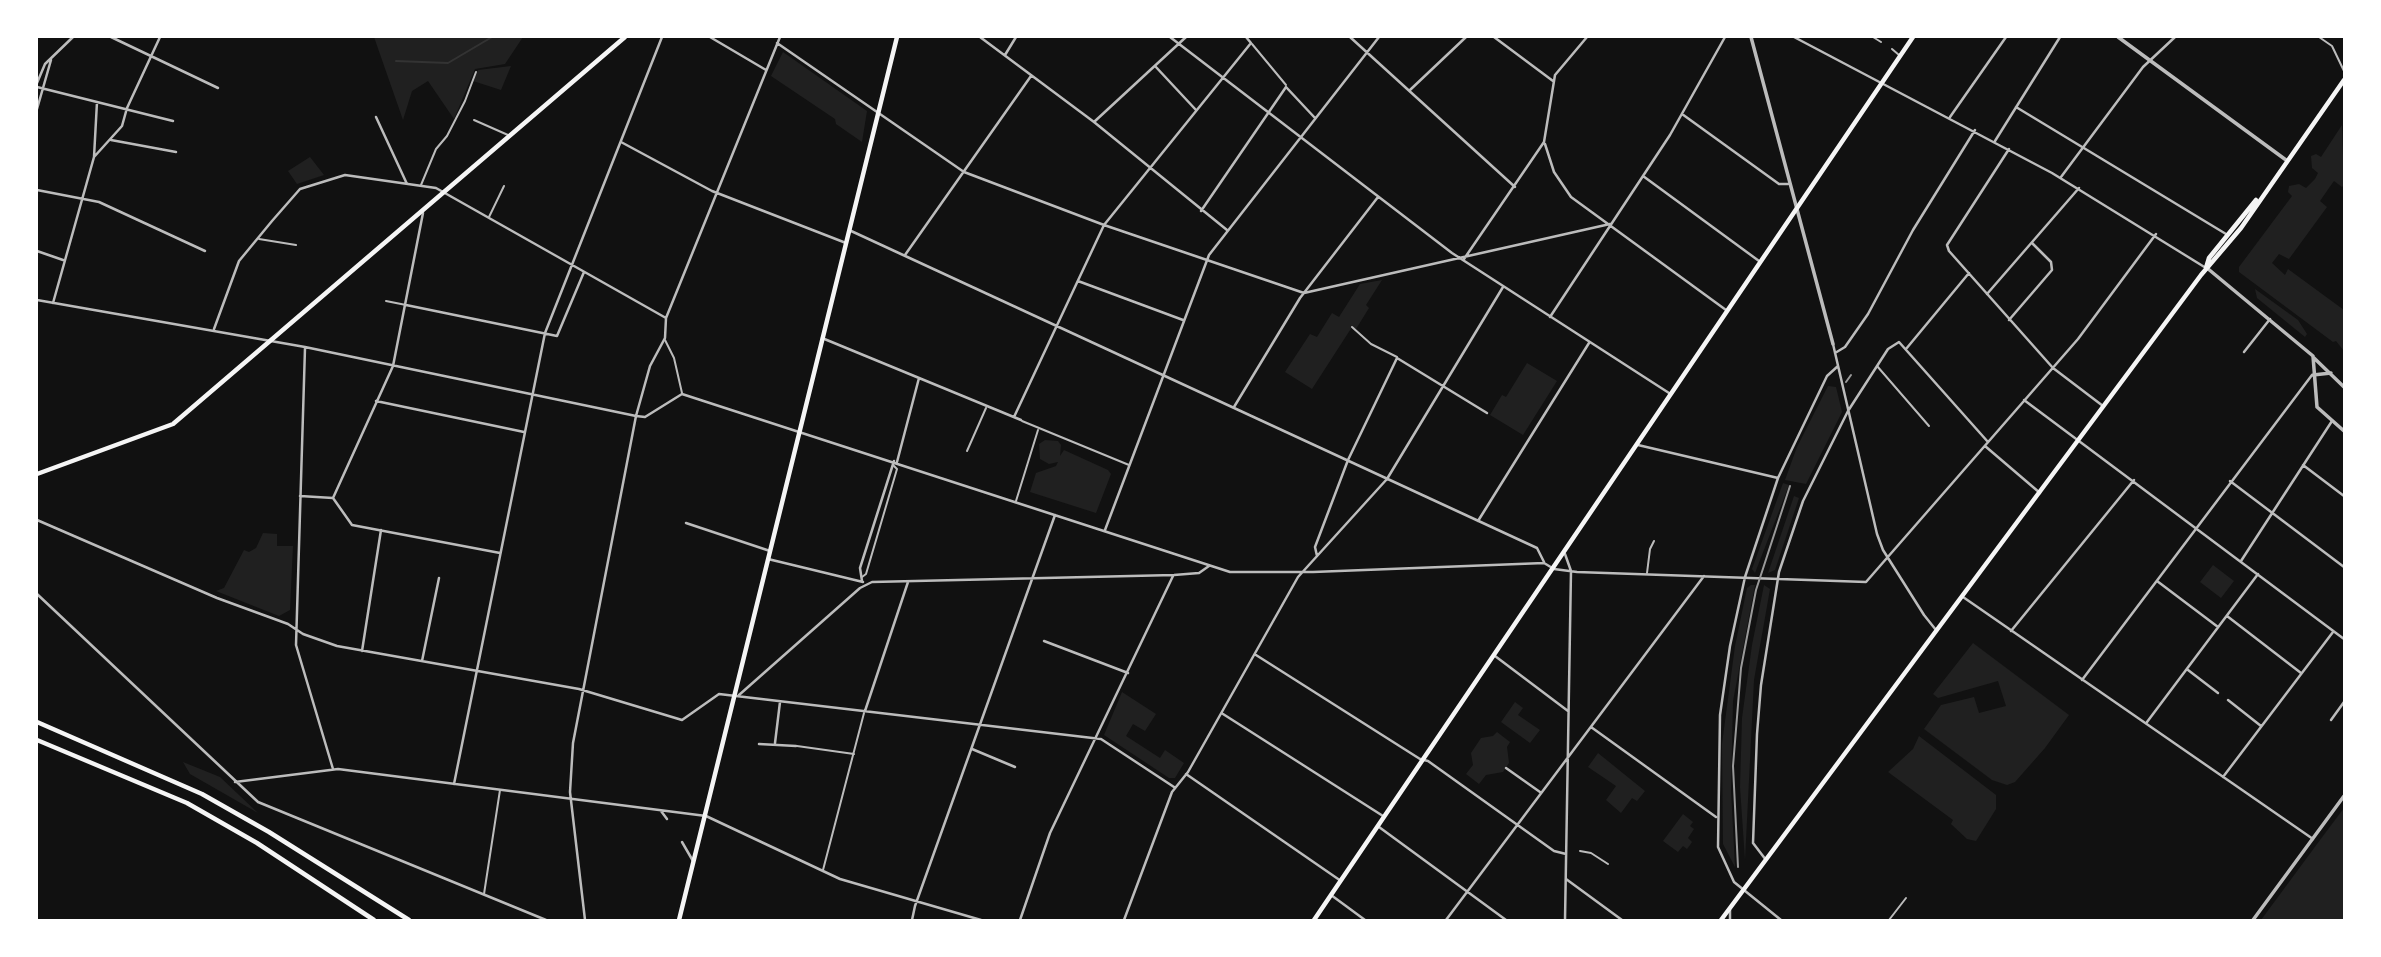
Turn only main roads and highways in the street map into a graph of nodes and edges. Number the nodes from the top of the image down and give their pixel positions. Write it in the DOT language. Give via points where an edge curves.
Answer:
graph roads {
  1 [pos="625,37"];
  2 [pos="897,37"];
  3 [pos="1913,37"];
  4 [pos="2344,80"];
  5 [pos="2260,198"];
  6 [pos="2206,268"];
  7 [pos="37,474"];
  8 [pos="37,722"];
  9 [pos="37,740"];
  10 [pos="374,920"];
  11 [pos="411,920"];
  12 [pos="679,920"];
  13 [pos="1314,920"];
  14 [pos="1721,920"];
  1 -- 7 [label="main road" via="169,427"];
  2 -- 12 [label="main road"];
  3 -- 13 [label="main road"];
  4 -- 5 [label="main road"];
  5 -- 6 [label="main road"];
  5 -- 6 [label="main road" via="2227,234"];
  6 -- 14 [label="main road"];
  8 -- 11 [label="main road" via="202,794"];
  9 -- 10 [label="main road" via="187,803"];
}
